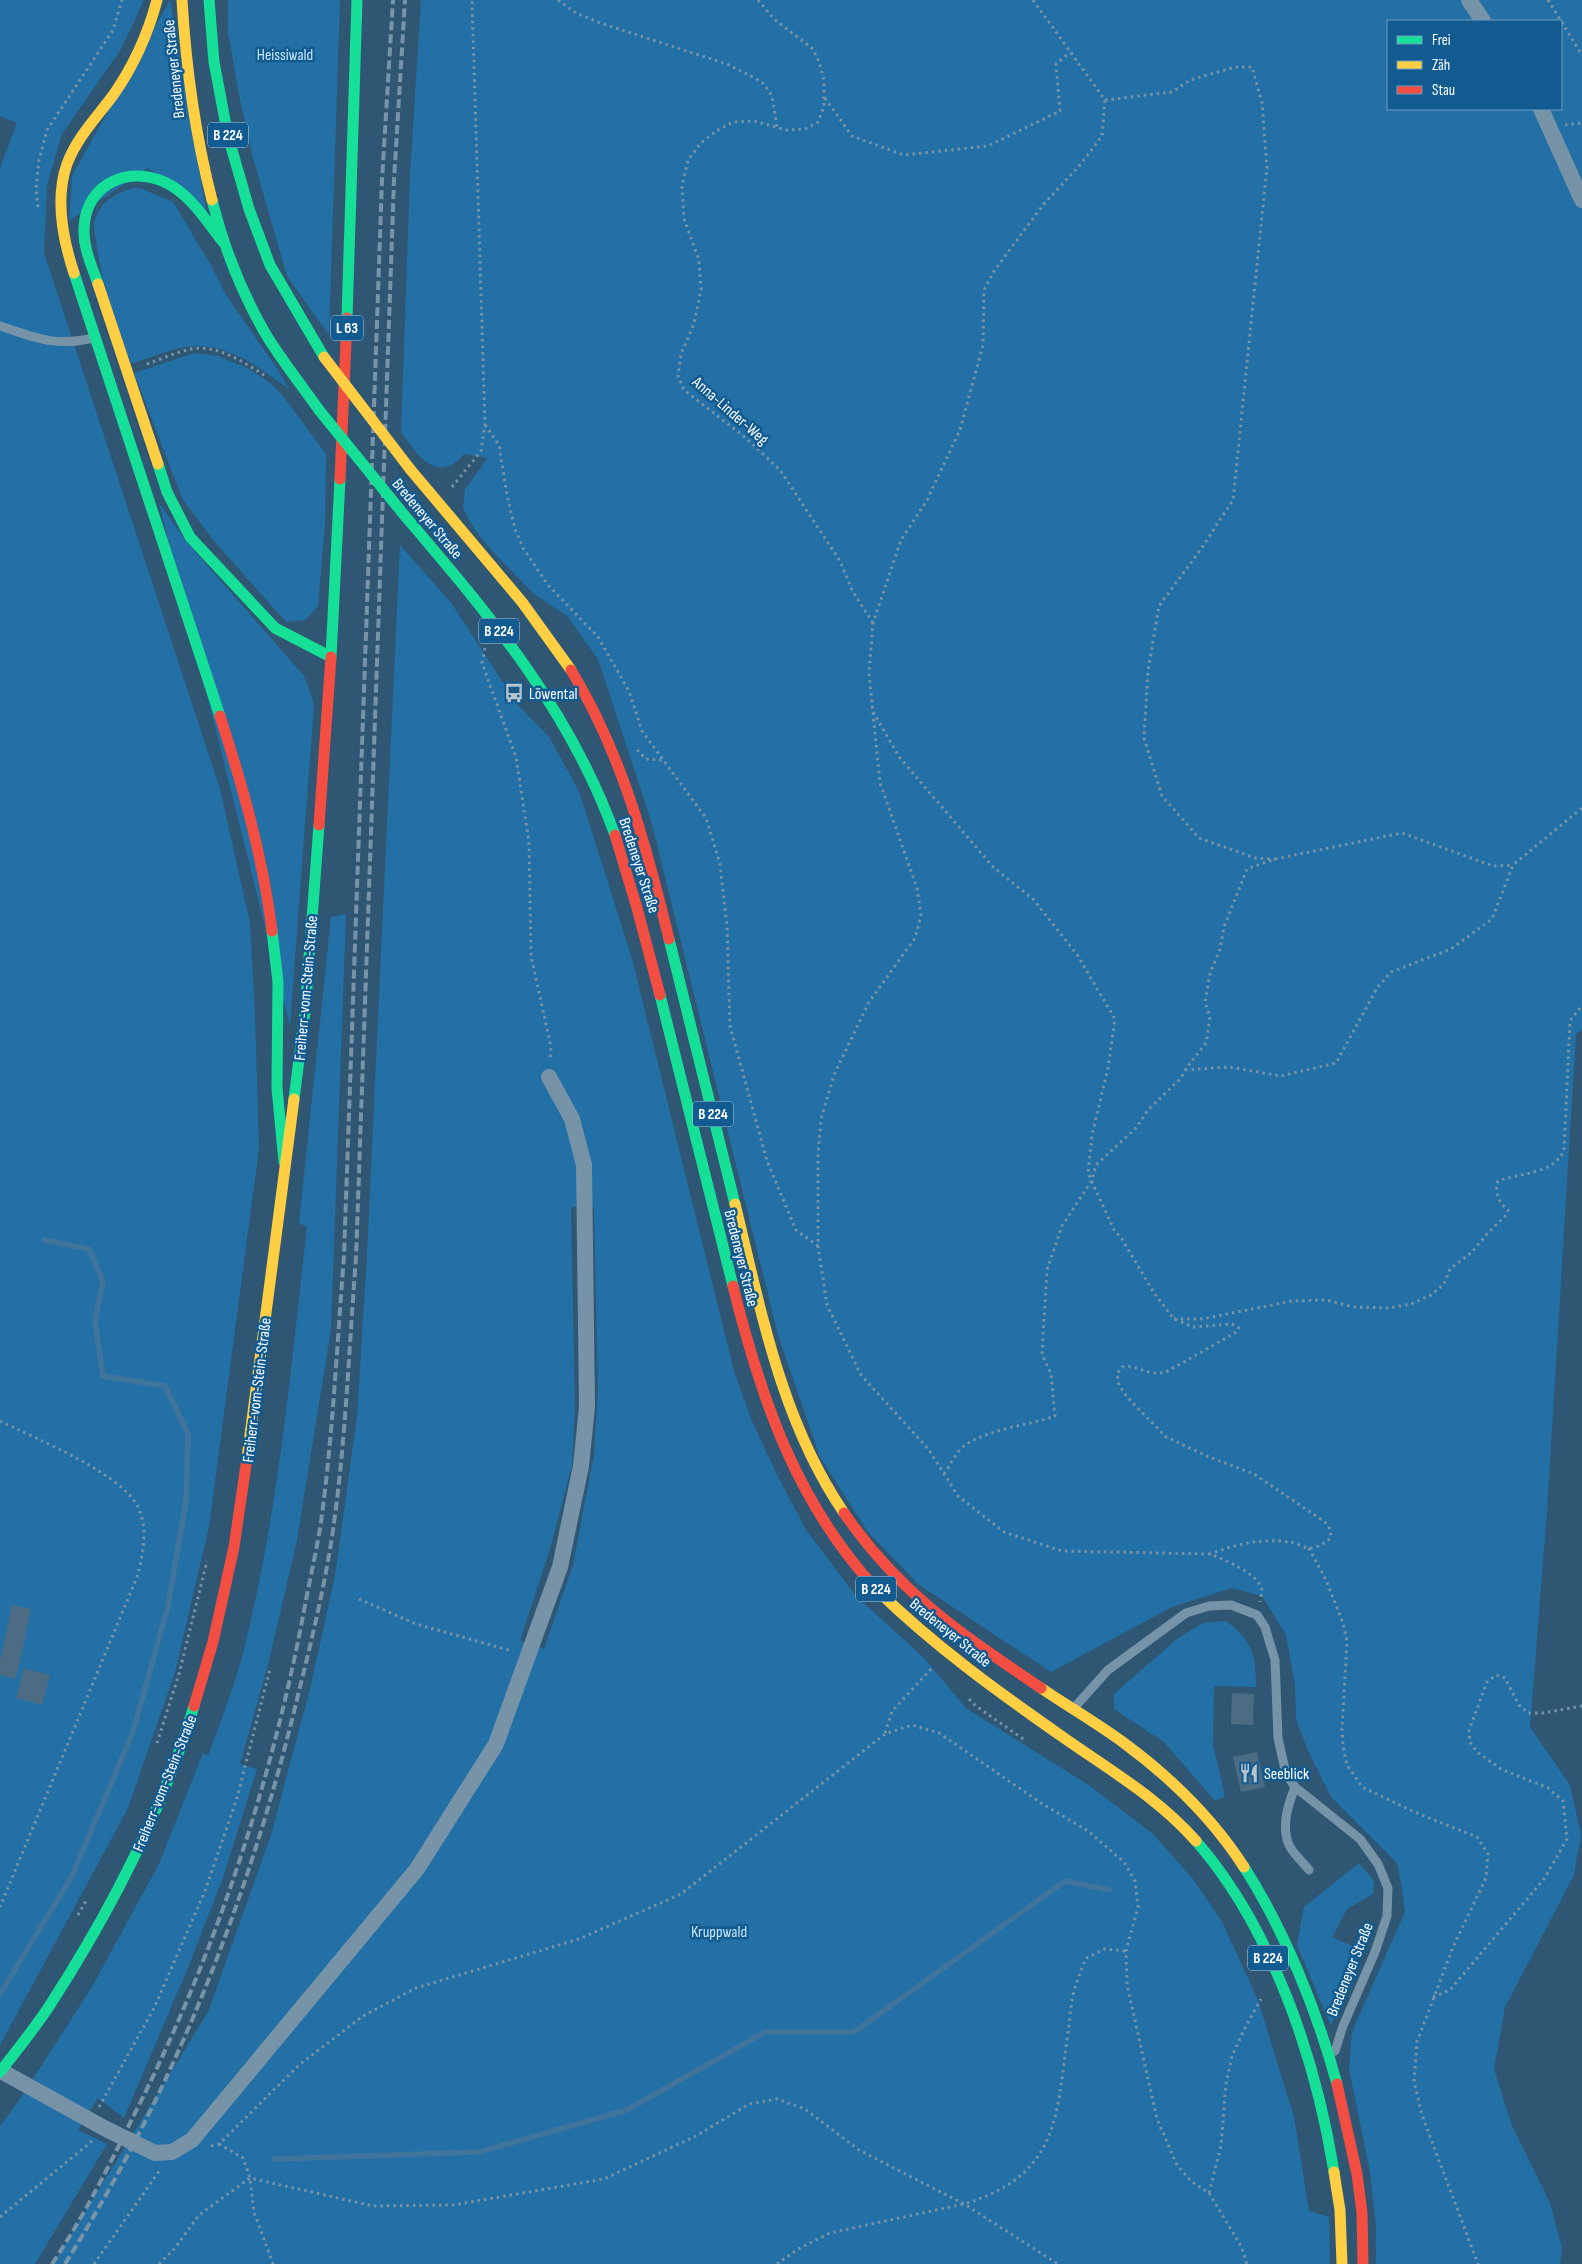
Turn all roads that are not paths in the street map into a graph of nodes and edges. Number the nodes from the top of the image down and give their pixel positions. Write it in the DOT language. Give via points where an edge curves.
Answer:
graph roads {
  1 [pos="158,0"];
  2 [pos="182,0"];
  3 [pos="209,0"];
  4 [pos="357,0"];
  5 [pos="1469,0"];
  6 [pos="1482,20"];
  7 [pos="1541,110"];
  8 [pos="1582,200"];
  9 [pos="223,242"];
  10 [pos="0,326"];
  11 [pos="114,333"];
  12 [pos="95,338"];
  13 [pos="330,657"];
  14 [pos="549,1077"];
  15 [pos="284,1162"];
  16 [pos="1064,1720"];
  17 [pos="1295,1787"];
  18 [pos="1309,1870"];
  19 [pos="1331,2064"];
  20 [pos="1,2071"];
  21 [pos="1342,2264"];
  22 [pos="1363,2264"];
  1 -- 12 [label="main road" via="139,52 109,102 79,140 64,174 62,209 66,248"];
  2 -- 9 [label="main road, Bredeneyer Straße / B 224" via="191,103"];
  3 -- 16 [label="main road, Bredeneyer Straße / B 224, bridge" via="214,62 228,136 249,209 270,265 324,357 554,646 603,729 630,793 647,848 767,1335 790,1408 813,1460 841,1510 878,1559 914,1596"];
  4 -- 13 [label="main road, L 63" via="347,330"];
  5 -- 6 [label="street"];
  7 -- 8 [label="street"];
  9 -- 11 [label="main road" via="184,194 166,182 130,175 101,187 87,205 82,225 83,238"];
  9 -- 16 [label="main road, Bredeneyer Straße / B 224, bridge" via="263,329 319,410 479,603 534,677 581,755 602,805 643,927 747,1342 769,1412 793,1469 828,1530 859,1571 899,1613 939,1646"];
  10 -- 12 [label="lane" via="45,341 64,343"];
  11 -- 12 [label="lane"];
  11 -- 13 [label="main road" via="167,492 190,537 275,628"];
  12 -- 15 [label="main road" via="242,785 266,889 278,982 277,1088"];
  13 -- 15 [label="main road, Freiherr-vom-Stein-Straße / L 63" via="305,1012"];
  14 -- 20 [label="street, Freiherr-vom-Stein-Straße" via="572,1119 584,1165 587,1407 581,1466 560,1568 496,1744 417,1869 192,2140 172,2152 155,2153"];
  15 -- 20 [label="main road, Freiherr-vom-Stein-Straße / L 63" via="234,1547 213,1642 187,1729 147,1833 102,1921 49,2007"];
  16 -- 17 [label="lane, Bredeneyer Straße" via="1108,1670 1186,1613 1232,1604 1257,1615 1265,1627 1275,1660 1278,1738 1286,1774"];
  16 -- 19 [label="main road, Bredeneyer Straße / B 224" via="1139,1754 1227,1842 1255,1884 1277,1928 1306,1992"];
  16 -- 21 [label="main road, Bredeneyer Straße / B 224" via="1172,1816 1208,1856 1235,1894 1258,1937 1286,2001 1328,2134 1340,2207"];
  17 -- 18 [label="lane" via="1285,1823 1289,1845"];
  17 -- 19 [label="lane, Bredeneyer Straße" via="1360,1839 1378,1864 1388,1888 1387,1916"];
  19 -- 22 [label="main road, Bredeneyer Straße / B 224" via="1349,2130 1361,2204"];
}
